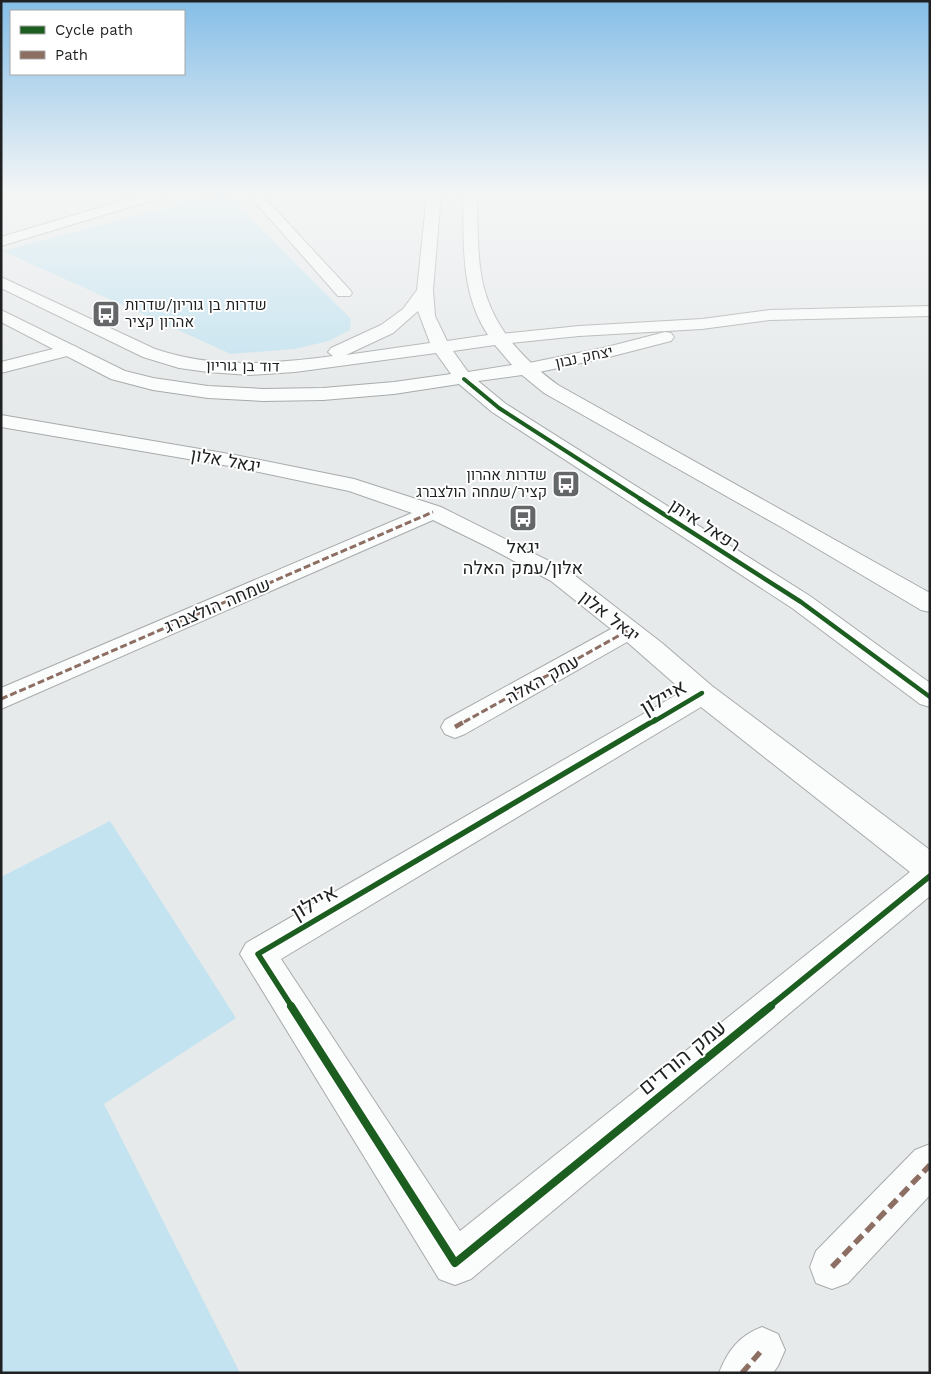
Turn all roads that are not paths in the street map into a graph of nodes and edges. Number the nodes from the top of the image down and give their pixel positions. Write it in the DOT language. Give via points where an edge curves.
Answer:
graph roads {
  1 [pos="312,258"];
  2 [pos="428,258"];
  3 [pos="473,258"];
  4 [pos="1,282"];
  5 [pos="425,290"];
  6 [pos="344,293"];
  7 [pos="1,315"];
  8 [pos="928,318"];
  9 [pos="702,324"];
  10 [pos="501,339"];
  11 [pos="441,347"];
  12 [pos="69,350"];
  13 [pos="295,367"];
  14 [pos="1,368"];
  15 [pos="525,369"];
  16 [pos="464,379"];
  17 [pos="1,421"];
  18 [pos="433,512"];
  19 [pos="930,604"];
  20 [pos="629,630"];
  21 [pos="702,693"];
  22 [pos="930,697"];
  23 [pos="1,699"];
  24 [pos="455,727"];
  25 [pos="930,870"];
  26 [pos="930,876"];
  27 [pos="930,1165"];
  28 [pos="455,1262"];
  29 [pos="832,1267"];
  1 -- 6 [label="street"];
  2 -- 5 [label="street, רפאל איתן"];
  3 -- 10 [label="street" via="481,308"];
  4 -- 13 [label="street, דוד בן גוריון" via="149,353 179,363 249,370"];
  5 -- 11 [label="street, רפאל איתן" via="427,316"];
  5 -- 13 [label="street" via="410,312 389,328"];
  7 -- 12 [label="street, דוד בן גוריון"];
  8 -- 9 [label="street, יצחק נבון" via="853,312 770,315"];
  9 -- 10 [label="street, יצחק נבון"];
  9 -- 15 [label="street, יצחק נבון" via="605,353"];
  10 -- 11 [label="street, דוד בן גוריון"];
  10 -- 15 [label="street"];
  11 -- 13 [label="street, דוד בן גוריון"];
  11 -- 16 [label="street, רפאל איתן"];
  12 -- 14 [label="street"];
  12 -- 16 [label="street, דוד בן גוריון" via="118,375 208,392 323,394"];
  15 -- 16 [label="street, יצחק נבון"];
  15 -- 19 [label="street" via="551,389"];
  16 -- 22 [label="street, רפאל איתן" via="499,408 800,602"];
  17 -- 18 [label="street, יגאל אלון" via="308,475 354,486"];
  18 -- 20 [label="street, יגאל אלון" via="560,576"];
  18 -- 23 [label="street, שמחה הולצברג"];
  20 -- 21 [label="street, יגאל אלון"];
  20 -- 24 [label="street, עמק האלה"];
  21 -- 25 [label="street, יגאל אלון"];
  21 -- 28 [label="street, איילון" via="258,954"];
  26 -- 28 [label="street, עמק הורדים"];
  27 -- 29 [label="street"];
}
